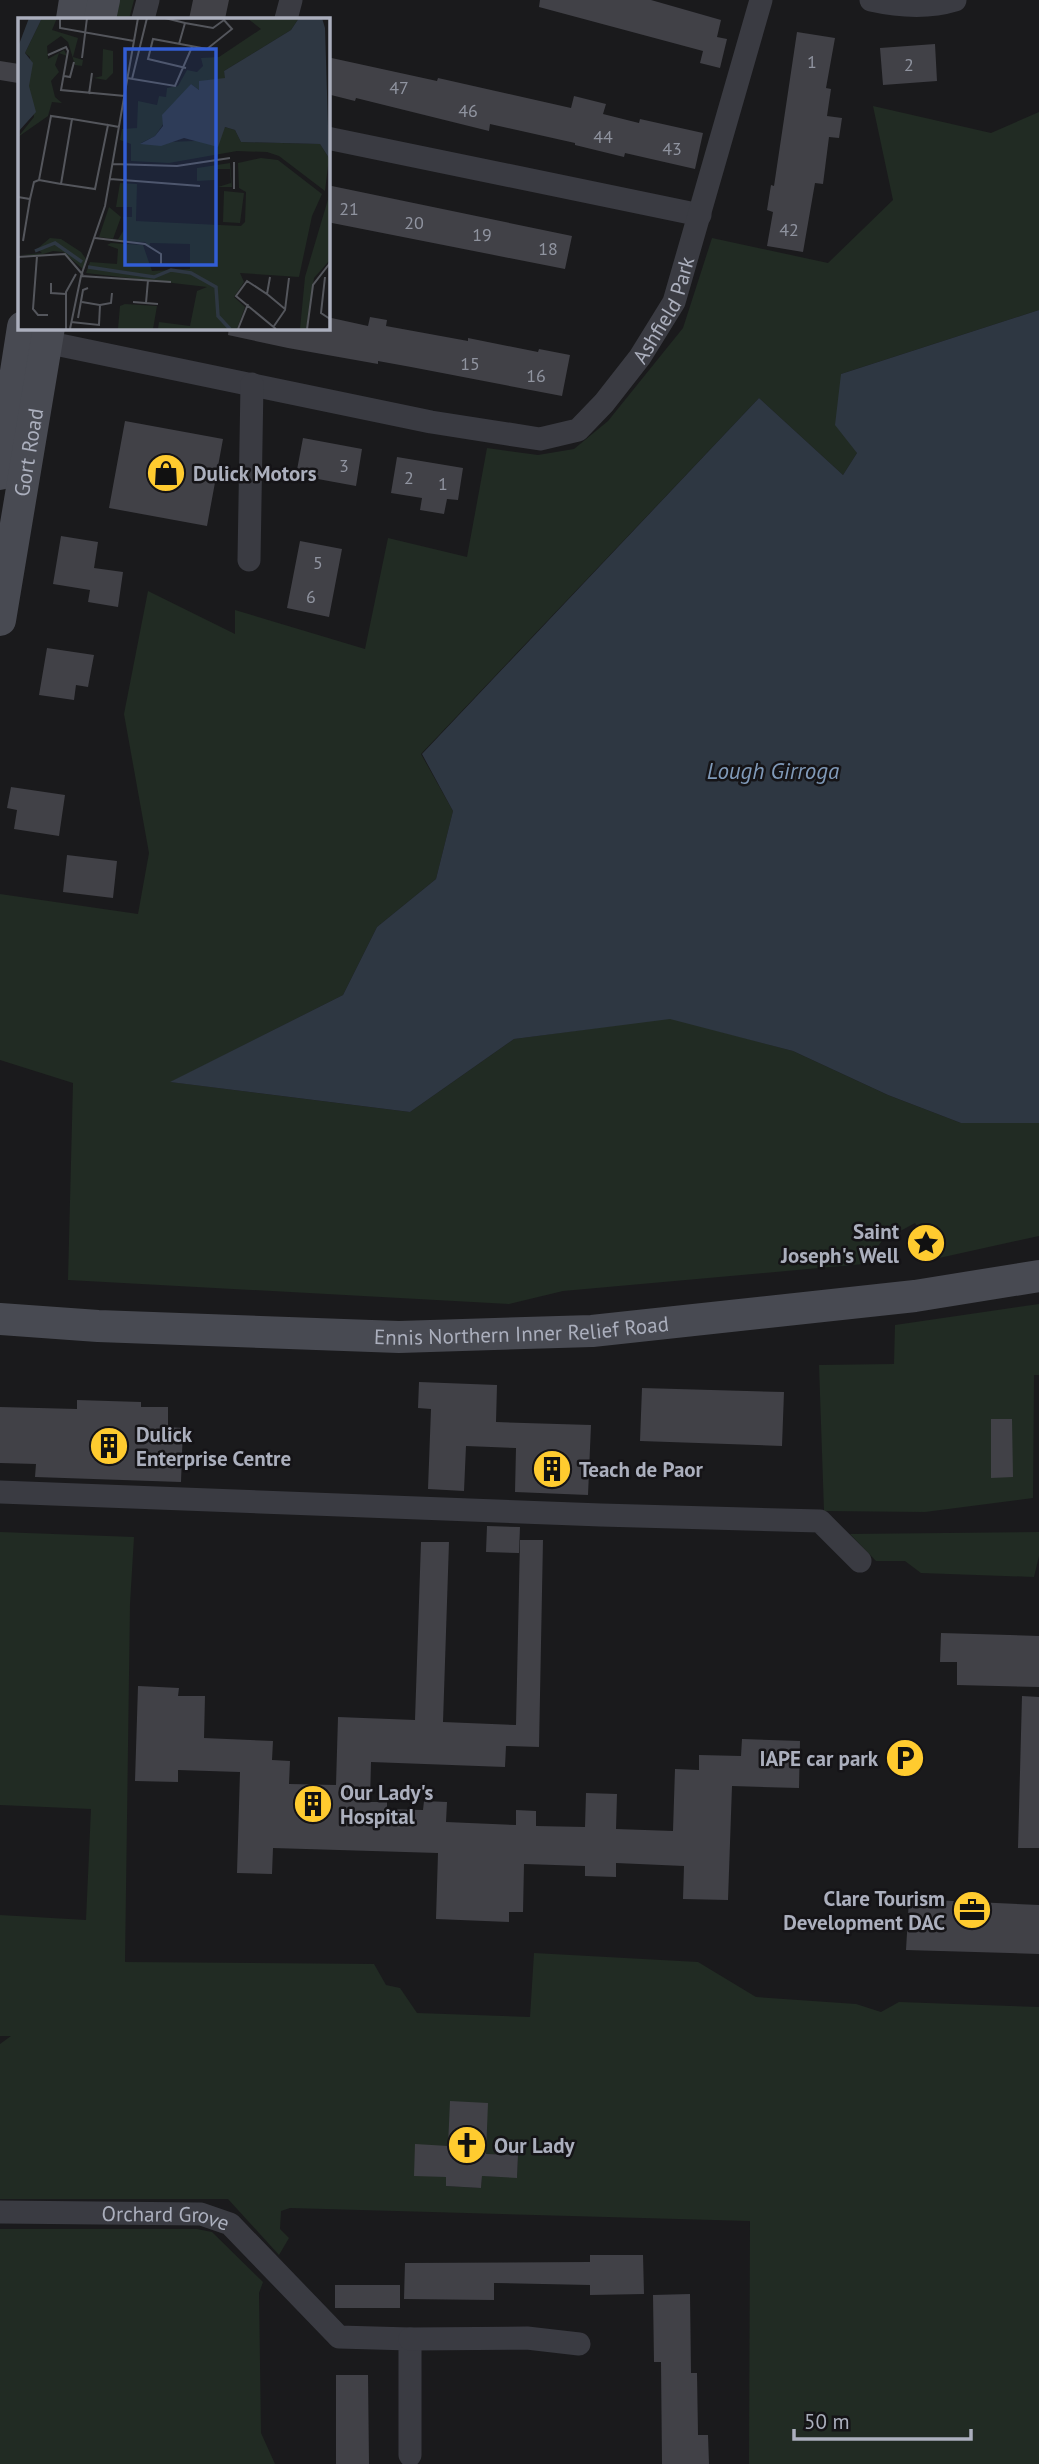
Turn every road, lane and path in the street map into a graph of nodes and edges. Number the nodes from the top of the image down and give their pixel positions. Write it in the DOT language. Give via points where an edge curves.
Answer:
graph roads {
  1 [pos="75,0"];
  2 [pos="104,0"];
  3 [pos="148,0"];
  4 [pos="291,0"];
  5 [pos="761,0"];
  6 [pos="872,0"];
  7 [pos="955,0"];
  8 [pos="72,18"];
  9 [pos="100,18"];
  10 [pos="142,18"];
  11 [pos="286,18"];
  12 [pos="329,138"];
  13 [pos="700,215"];
  14 [pos="35,333"];
  15 [pos="80,337"];
  16 [pos="252,384"];
  17 [pos="0,474"];
  18 [pos="6,542"];
  19 [pos="249,560"];
  20 [pos="0,620"];
  21 [pos="1039,1276"];
  22 [pos="0,1320"];
  23 [pos="0,1492"];
  24 [pos="860,1561"];
  25 [pos="0,2212"];
  26 [pos="410,2339"];
  27 [pos="579,2344"];
  28 [pos="410,2455"];
  1 -- 8 [label="street"];
  2 -- 9 [label="street"];
  3 -- 10 [label="street"];
  4 -- 11 [label="street"];
  5 -- 13 [label="street, Ashfield Park"];
  6 -- 7 [label="street" via="891,5"];
  12 -- 13 [label="street"];
  13 -- 16 [label="street, Ashfield Park" via="674,302 640,357 578,430 540,439 418,420"];
  14 -- 15 [label="street, Ashfield Park"];
  14 -- 17 [label="street, Gort Road"];
  14 -- 18 [label="street, Gort Road"];
  15 -- 16 [label="street, Ashfield Park"];
  16 -- 19 [label="street"];
  18 -- 20 [label="street, Gort Road"];
  21 -- 22 [label="street, Ennis Northern Inner Relief Road" via="915,1296 592,1331 399,1337"];
  23 -- 24 [label="street" via="820,1521"];
  25 -- 26 [label="street, Orchard Grove" via="201,2214 230,2224 339,2337"];
  26 -- 27 [label="street, Orchard Grove" via="527,2337"];
  26 -- 28 [label="street"];
}
